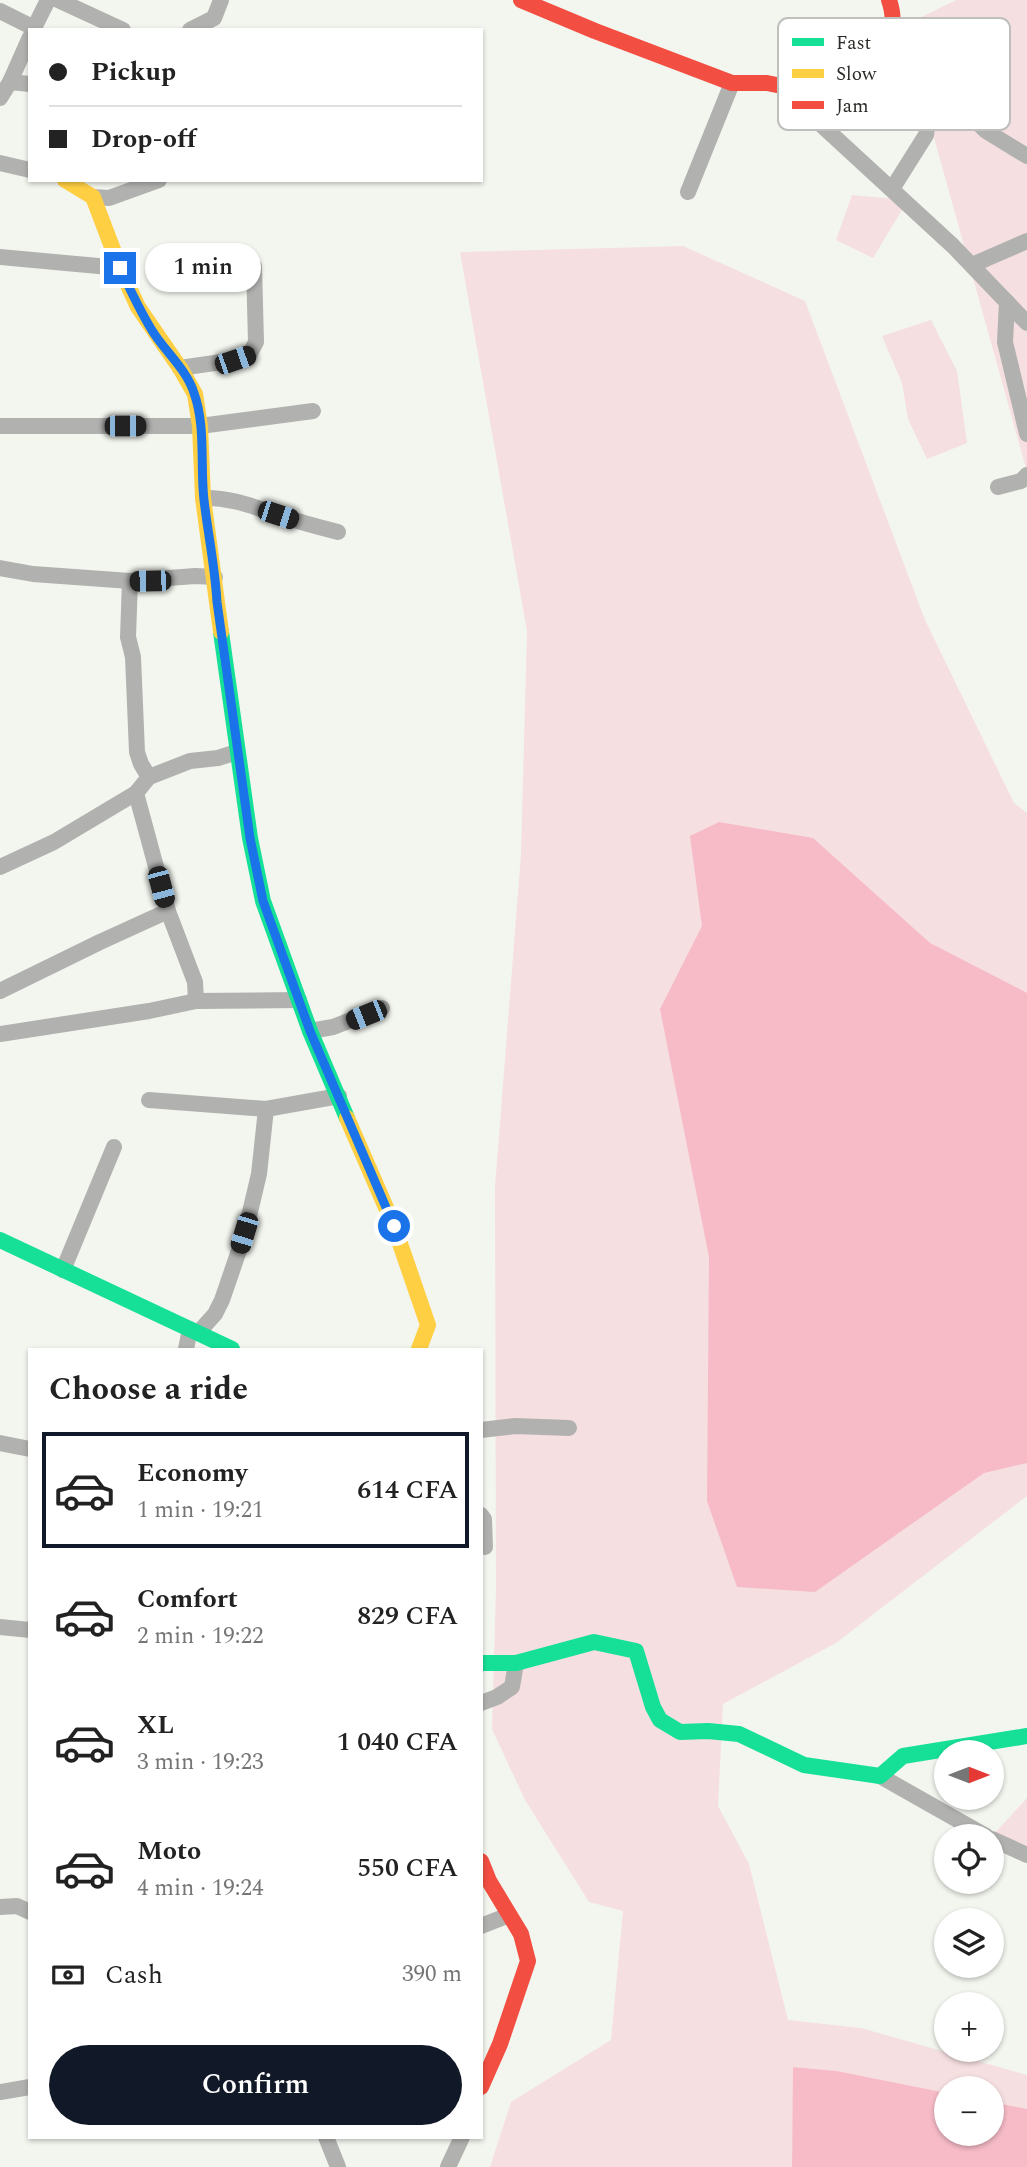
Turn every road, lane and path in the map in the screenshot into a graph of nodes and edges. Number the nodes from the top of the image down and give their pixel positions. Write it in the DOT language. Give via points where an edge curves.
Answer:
graph roads {
  1 [pos="48,0"];
  2 [pos="58,0"];
  3 [pos="221,0"];
  4 [pos="521,0"];
  5 [pos="889,0"];
  6 [pos="0,11"];
  7 [pos="895,18"];
  8 [pos="34,28"];
  9 [pos="119,28"];
  10 [pos="194,28"];
  11 [pos="28,29"];
  12 [pos="28,41"];
  13 [pos="10,82"];
  14 [pos="732,83"];
  15 [pos="28,84"];
  16 [pos="778,85"];
  17 [pos="0,98"];
  18 [pos="827,130"];
  19 [pos="927,130"];
  20 [pos="985,130"];
  21 [pos="1027,156"];
  22 [pos="0,163"];
  23 [pos="28,170"];
  24 [pos="69,182"];
  25 [pos="152,182"];
  26 [pos="892,189"];
  27 [pos="688,192"];
  28 [pos="101,197"];
  29 [pos="1027,241"];
  30 [pos="0,257"];
  31 [pos="254,265"];
  32 [pos="972,265"];
  33 [pos="120,268"];
  34 [pos="1007,302"];
  35 [pos="1027,323"];
  36 [pos="180,368"];
  37 [pos="313,411"];
  38 [pos="0,426"];
  39 [pos="200,426"];
  40 [pos="1027,434"];
  41 [pos="1027,474"];
  42 [pos="998,487"];
  43 [pos="204,498"];
  44 [pos="338,532"];
  45 [pos="0,568"];
  46 [pos="215,577"];
  47 [pos="130,581"];
  48 [pos="237,751"];
  49 [pos="149,778"];
  50 [pos="136,793"];
  51 [pos="0,867"];
  52 [pos="168,911"];
  53 [pos="0,992"];
  54 [pos="299,1000"];
  55 [pos="195,1001"];
  56 [pos="382,1008"];
  57 [pos="310,1031"];
  58 [pos="0,1034"];
  59 [pos="339,1096"];
  60 [pos="149,1100"];
  61 [pos="265,1109"];
  62 [pos="114,1147"];
  63 [pos="0,1240"];
  64 [pos="63,1269"];
  65 [pos="194,1331"];
  66 [pos="186,1348"];
  67 [pos="230,1348"];
  68 [pos="419,1348"];
  69 [pos="569,1428"];
  70 [pos="483,1430"];
  71 [pos="0,1443"];
  72 [pos="28,1449"];
  73 [pos="483,1518"];
  74 [pos="485,1547"];
  75 [pos="0,1627"];
  76 [pos="28,1630"];
  77 [pos="483,1663"];
  78 [pos="516,1664"];
  79 [pos="483,1702"];
  80 [pos="1027,1736"];
  81 [pos="880,1776"];
  82 [pos="965,1824"];
  83 [pos="1004,1844"];
  84 [pos="1027,1855"];
  85 [pos="483,1866"];
  86 [pos="0,1907"];
  87 [pos="28,1911"];
  88 [pos="509,1915"];
  89 [pos="483,1925"];
  90 [pos="483,2083"];
  91 [pos="28,2087"];
  92 [pos="0,2092"];
  93 [pos="327,2139"];
  94 [pos="461,2139"];
  95 [pos="338,2167"];
  96 [pos="448,2167"];
  1 -- 8 [label="street"];
  2 -- 9 [label="street"];
  3 -- 10 [label="street" via="214,18"];
  4 -- 14 [label="street"];
  5 -- 7 [label="street"];
  6 -- 11 [label="street"];
  12 -- 13 [label="street"];
  13 -- 15 [label="street"];
  13 -- 17 [label="street"];
  14 -- 16 [label="street"];
  14 -- 27 [label="street"];
  18 -- 26 [label="street"];
  19 -- 26 [label="street"];
  20 -- 21 [label="street"];
  22 -- 23 [label="street"];
  24 -- 28 [label="street"];
  25 -- 28 [label="street"];
  26 -- 32 [label="street"];
  28 -- 33 [label="street" via="99,213"];
  29 -- 32 [label="street"];
  30 -- 33 [label="street"];
  31 -- 36 [label="street" via="256,342 248,355"];
  32 -- 34 [label="street"];
  33 -- 36 [label="street" via="138,307"];
  34 -- 35 [label="street"];
  34 -- 40 [label="street" via="1005,342"];
  36 -- 39 [label="street" via="195,394"];
  37 -- 39 [label="street"];
  38 -- 39 [label="street"];
  39 -- 43 [label="street"];
  41 -- 42 [label="street" via="1021,481"];
  43 -- 44 [label="street" via="233,500"];
  43 -- 46 [label="street"];
  45 -- 47 [label="street"];
  46 -- 47 [label="street"];
  46 -- 48 [label="street"];
  47 -- 49 [label="street" via="128,637 137,752"];
  48 -- 49 [label="street" via="190,761"];
  48 -- 54 [label="street" via="256,873"];
  49 -- 50 [label="street"];
  50 -- 51 [label="street" via="54,842"];
  50 -- 52 [label="street"];
  52 -- 53 [label="street"];
  52 -- 55 [label="street" via="195,982"];
  54 -- 55 [label="street"];
  54 -- 57 [label="street"];
  55 -- 58 [label="street"];
  56 -- 57 [label="street"];
  57 -- 59 [label="street"];
  59 -- 61 [label="street"];
  59 -- 68 [label="street" via="394,1226 428,1325"];
  60 -- 61 [label="street"];
  61 -- 65 [label="street" via="259,1174 241,1243 215,1314"];
  62 -- 64 [label="street"];
  63 -- 64 [label="street"];
  64 -- 65 [label="street"];
  65 -- 66 [label="street"];
  65 -- 67 [label="street"];
  69 -- 70 [label="street"];
  71 -- 72 [label="street"];
  73 -- 74 [label="street"];
  75 -- 76 [label="street"];
  77 -- 78 [label="street"];
  78 -- 79 [label="street" via="512,1687"];
  78 -- 81 [label="street" via="594,1642 636,1651 660,1720 680,1732 739,1734 804,1765"];
  80 -- 81 [label="street" via="903,1756"];
  81 -- 82 [label="street"];
  83 -- 84 [label="street"];
  85 -- 88 [label="street"];
  86 -- 87 [label="street"];
  88 -- 89 [label="street"];
  88 -- 90 [label="street" via="521,1934 528,1961"];
  91 -- 92 [label="street"];
  93 -- 95 [label="street"];
  94 -- 96 [label="street"];
}
